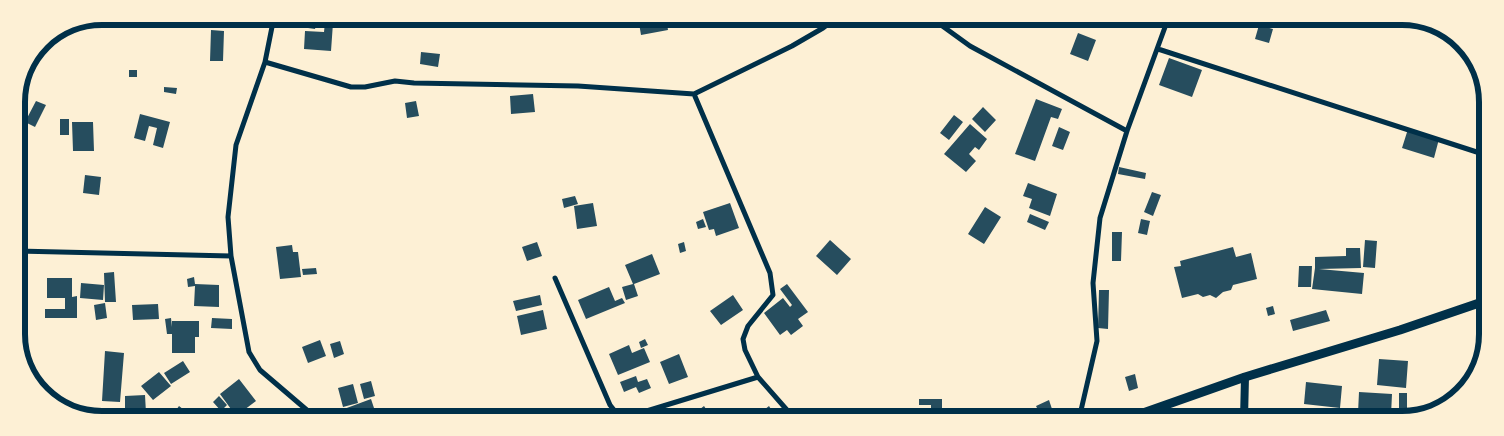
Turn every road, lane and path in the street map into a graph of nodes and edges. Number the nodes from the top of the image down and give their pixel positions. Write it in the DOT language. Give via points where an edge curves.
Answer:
graph roads {
  1 [pos="272,25"];
  2 [pos="827,25"];
  3 [pos="941,25"];
  4 [pos="1166,25"];
  5 [pos="1158,49"];
  6 [pos="265,62"];
  7 [pos="694,94"];
  8 [pos="1127,131"];
  9 [pos="1479,153"];
  10 [pos="25,251"];
  11 [pos="231,256"];
  12 [pos="555,278"];
  13 [pos="1479,303"];
  14 [pos="758,377"];
  15 [pos="1245,377"];
  16 [pos="308,411"];
  17 [pos="615,411"];
  18 [pos="647,411"];
  19 [pos="788,411"];
  20 [pos="1081,411"];
  21 [pos="1149,411"];
  22 [pos="1244,411"];
  1 -- 6 [label="street"];
  2 -- 7 [label="street" via="792,46"];
  3 -- 8 [label="street" via="970,46"];
  4 -- 5 [label="street"];
  5 -- 8 [label="street"];
  5 -- 9 [label="street"];
  6 -- 7 [label="street" via="351,87 395,81 578,86"];
  6 -- 11 [label="street" via="236,144 228,216"];
  7 -- 14 [label="street" via="770,273 773,295 748,326 744,339 744,350"];
  8 -- 20 [label="street" via="1100,218 1093,282 1098,342"];
  10 -- 11 [label="street"];
  11 -- 16 [label="street" via="249,352 260,370"];
  12 -- 17 [label="street"];
  13 -- 15 [label="main road"];
  14 -- 18 [label="street"];
  14 -- 19 [label="street"];
  15 -- 21 [label="main road"];
  15 -- 22 [label="street"];
}
